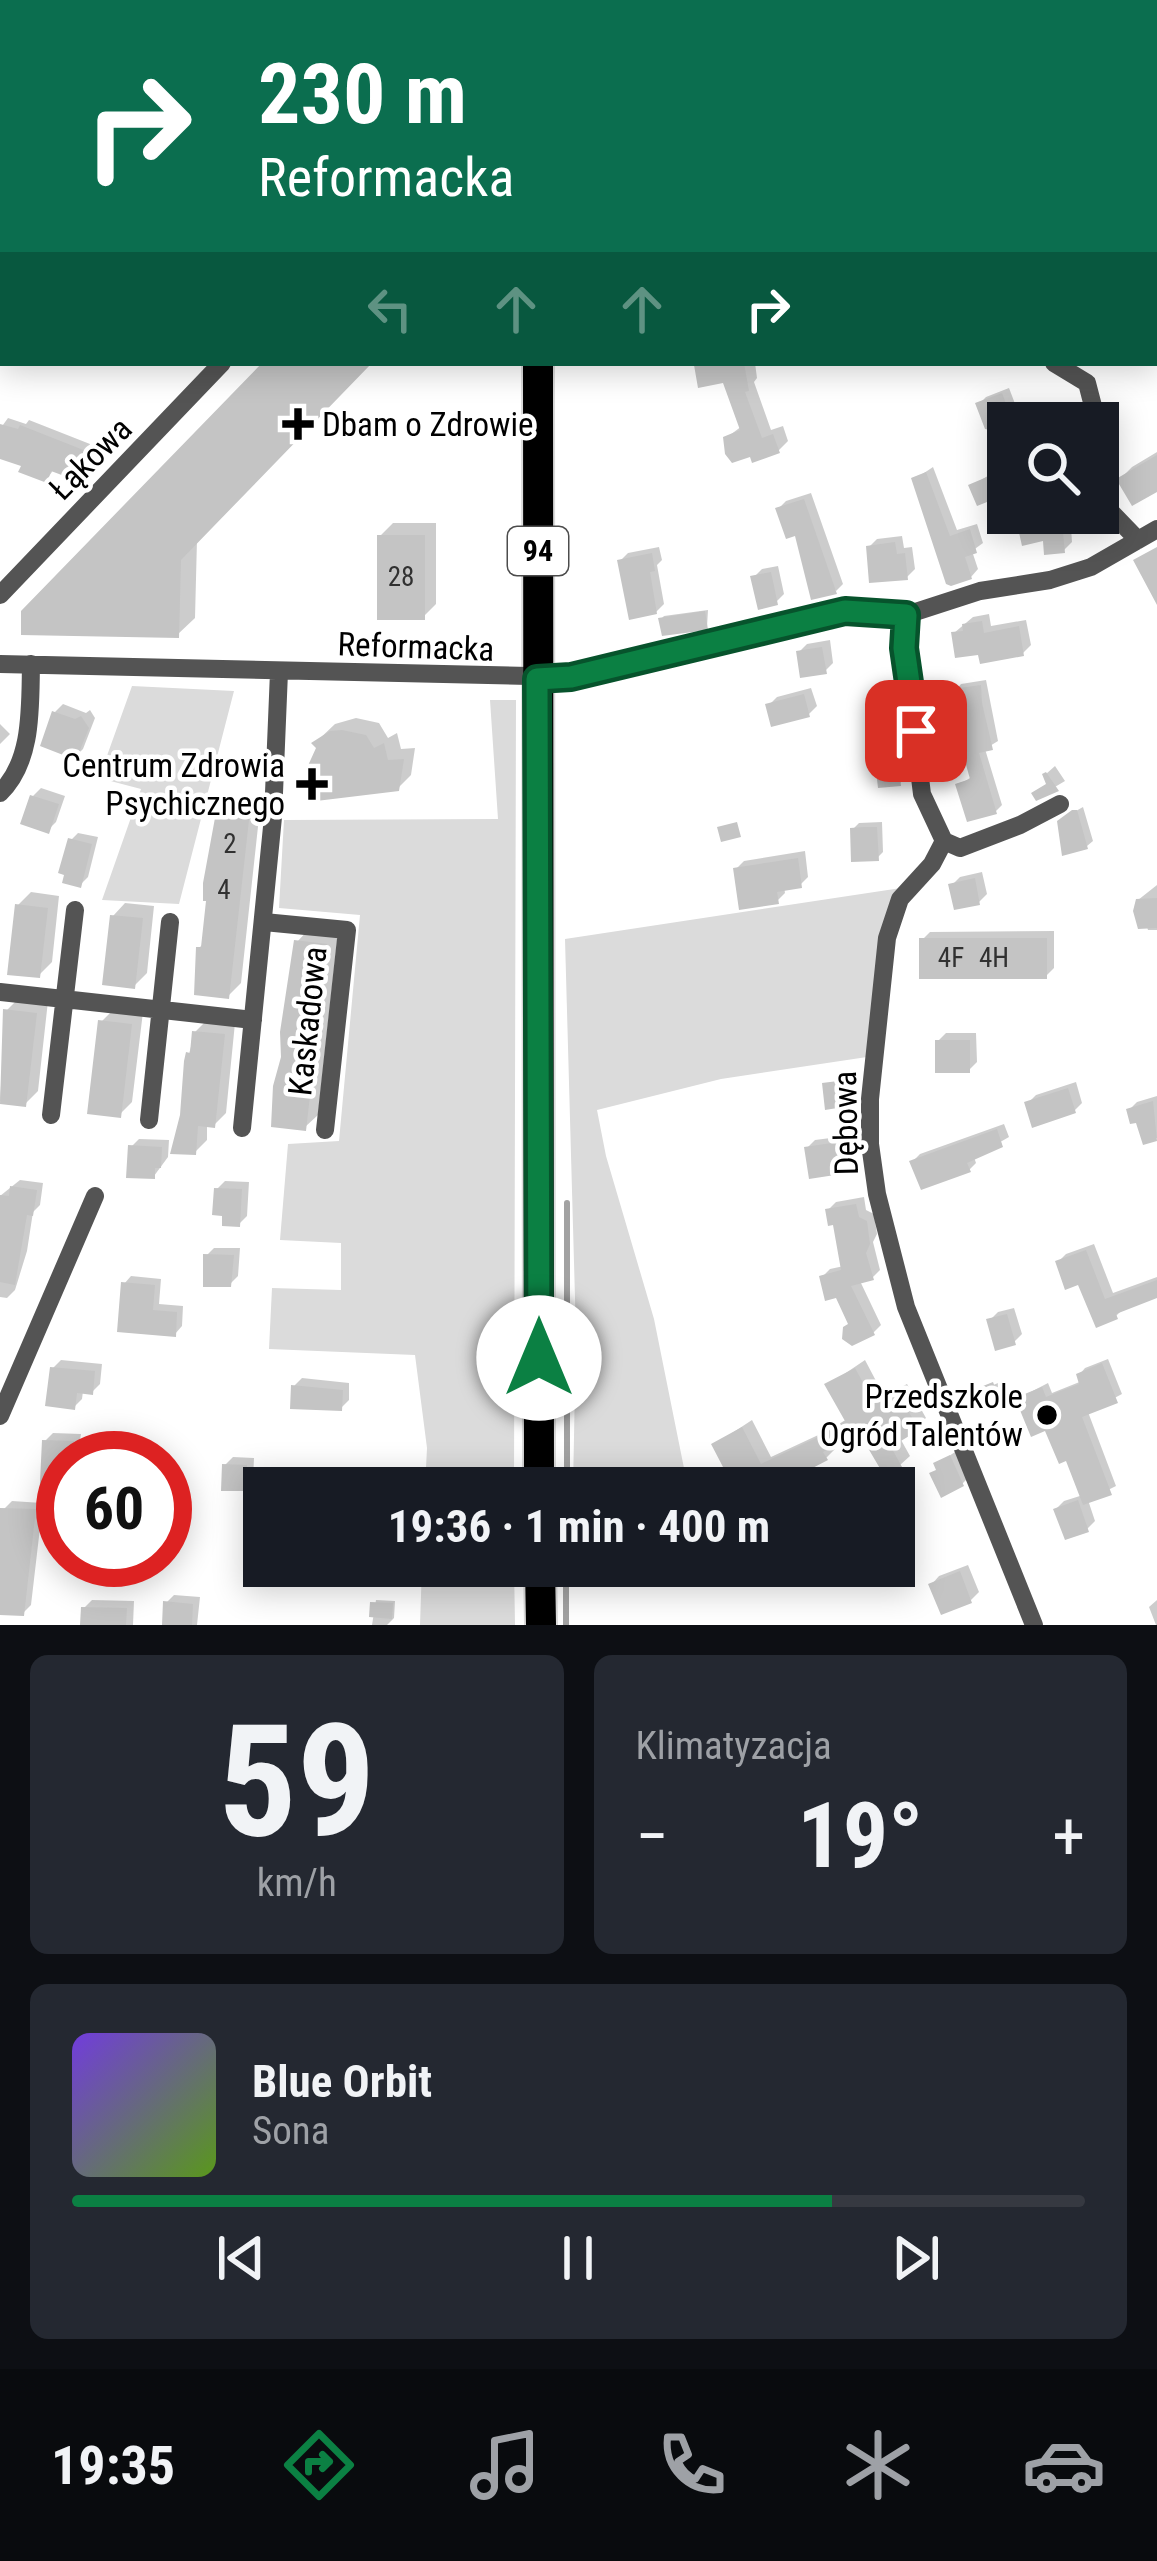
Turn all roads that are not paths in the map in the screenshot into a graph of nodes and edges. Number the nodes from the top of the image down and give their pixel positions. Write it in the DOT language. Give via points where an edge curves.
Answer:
graph roads {
  1 [pos="219,366"];
  2 [pos="538,366"];
  3 [pos="1059,366"];
  4 [pos="1092,402"];
  5 [pos="1119,520"];
  6 [pos="1157,529"];
  7 [pos="1138,540"];
  8 [pos="0,595"];
  9 [pos="906,615"];
  10 [pos="0,664"];
  11 [pos="31,664"];
  12 [pos="279,672"];
  13 [pos="537,679"];
  14 [pos="0,793"];
  15 [pos="1060,804"];
  16 [pos="944,841"];
  17 [pos="75,910"];
  18 [pos="170,922"];
  19 [pos="265,922"];
  20 [pos="0,992"];
  21 [pos="64,1000"];
  22 [pos="161,1011"];
  23 [pos="253,1020"];
  24 [pos="51,1115"];
  25 [pos="149,1120"];
  26 [pos="242,1128"];
  27 [pos="325,1130"];
  28 [pos="94,1196"];
  29 [pos="0,1416"];
  30 [pos="539,1467"];
  31 [pos="540,1587"];
  32 [pos="541,1625"];
  33 [pos="1034,1625"];
  1 -- 8 [label="street, Łąkowa"];
  2 -- 13 [label="main road, 94"];
  3 -- 4 [label="street" via="1087,383"];
  5 -- 7 [label="street"];
  6 -- 7 [label="street, Reformacka"];
  7 -- 9 [label="street, Reformacka" via="1091,567"];
  9 -- 13 [label="street, Reformacka" via="845,611"];
  9 -- 16 [label="street" via="922,794"];
  10 -- 11 [label="street, Reformacka"];
  11 -- 12 [label="street, Reformacka"];
  11 -- 14 [label="street" via="30,728"];
  12 -- 13 [label="street, Reformacka"];
  12 -- 19 [label="street, Kaskadowa"];
  13 -- 30 [label="main road, 94"];
  15 -- 16 [label="street" via="960,848"];
  16 -- 33 [label="street, Dębowa" via="900,899 886,938 870,1144 906,1307"];
  17 -- 21 [label="street"];
  18 -- 22 [label="street"];
  19 -- 23 [label="street, Kaskadowa"];
  19 -- 27 [label="street, Kaskadowa" via="347,930"];
  20 -- 21 [label="street, Kaskadowa"];
  21 -- 22 [label="street, Kaskadowa"];
  21 -- 24 [label="street"];
  22 -- 23 [label="street, Kaskadowa"];
  22 -- 25 [label="street"];
  23 -- 26 [label="street, Kaskadowa"];
  28 -- 29 [label="street"];
  31 -- 32 [label="main road"];
}
